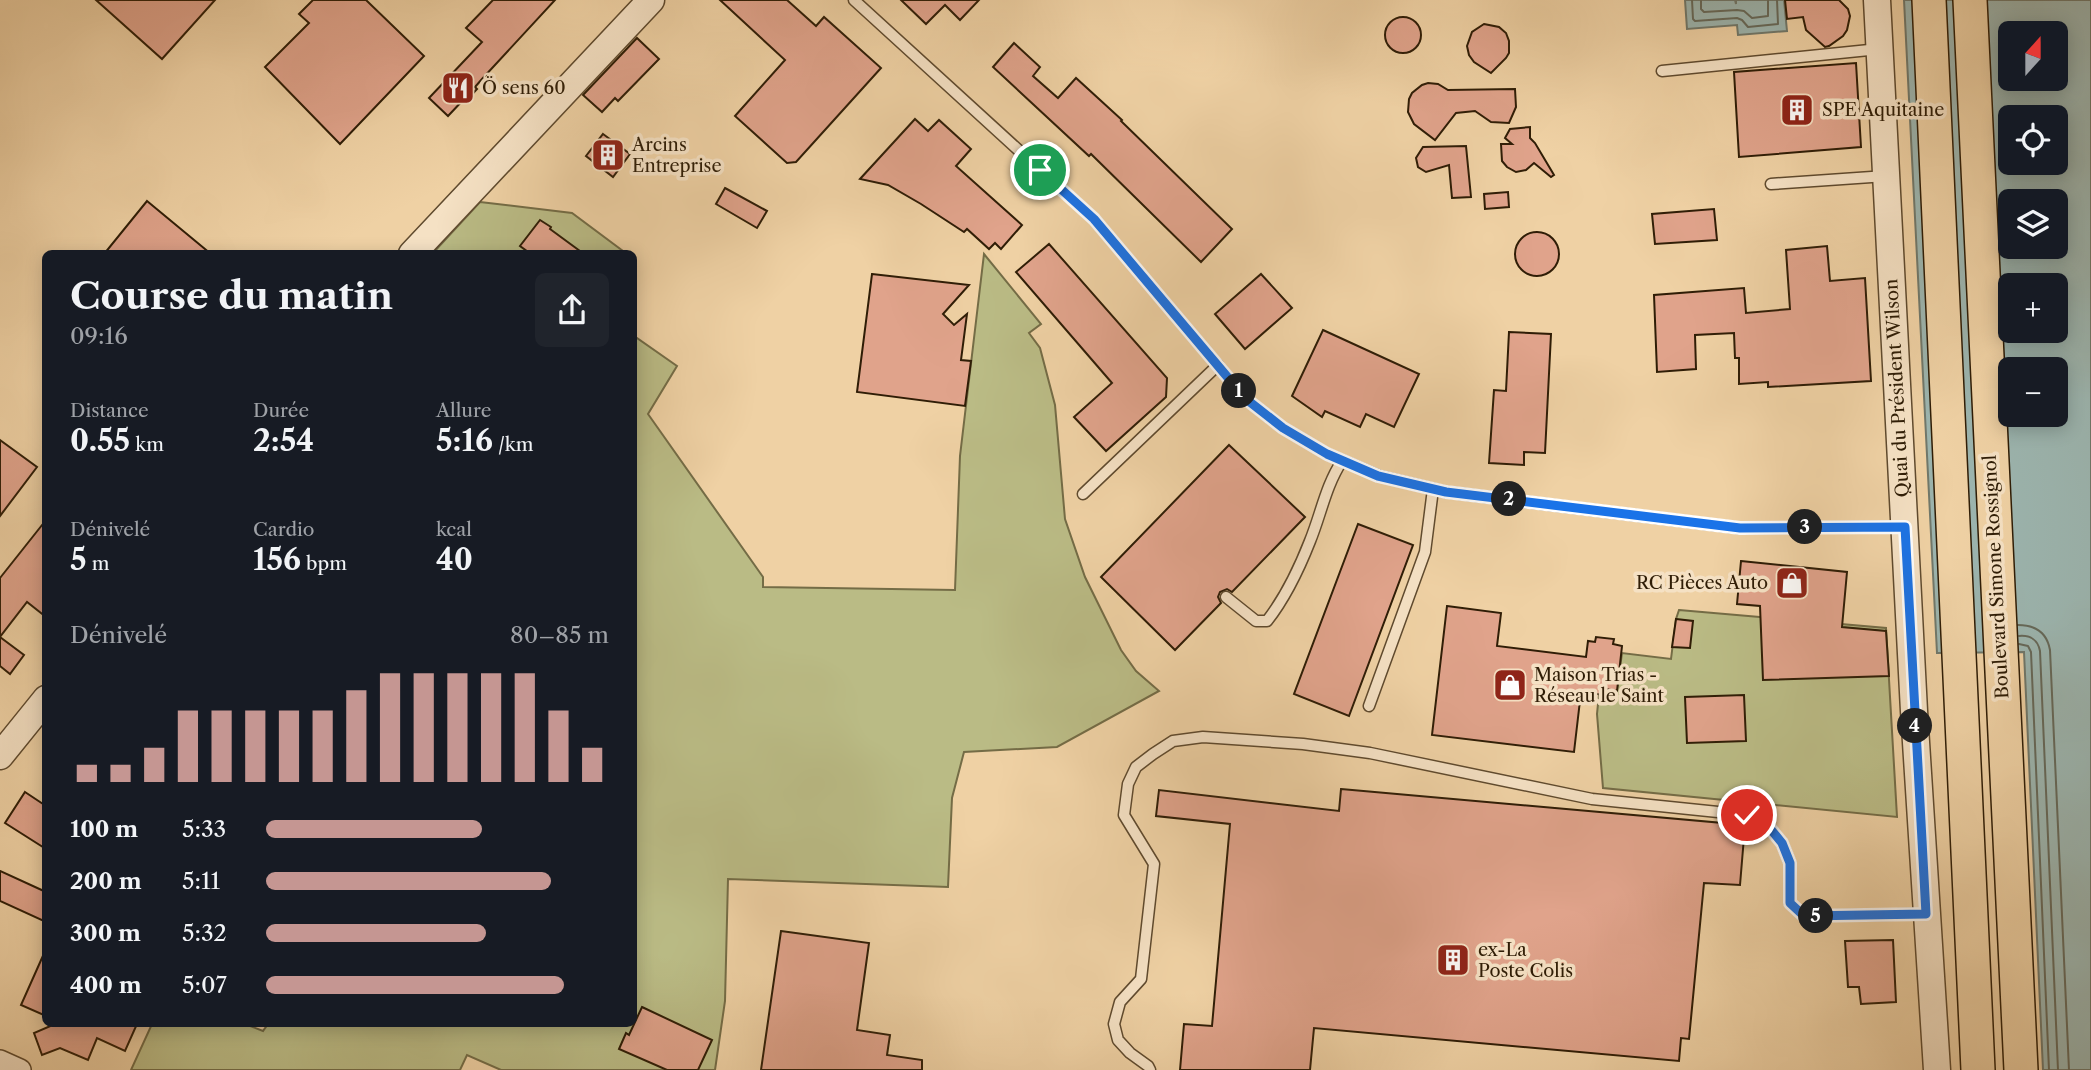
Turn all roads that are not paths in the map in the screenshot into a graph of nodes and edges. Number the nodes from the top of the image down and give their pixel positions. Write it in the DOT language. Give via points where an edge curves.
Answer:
graph roads {
  1 [pos="651,0"];
  2 [pos="853,0"];
  3 [pos="1877,0"];
  4 [pos="1929,0"];
  5 [pos="1970,0"];
  6 [pos="1879,49"];
  7 [pos="1662,71"];
  8 [pos="1886,176"];
  9 [pos="1771,184"];
  10 [pos="416,250"];
  11 [pos="1218,365"];
  12 [pos="1342,461"];
  13 [pos="1433,489"];
  14 [pos="1083,494"];
  15 [pos="1905,527"];
  16 [pos="1226,597"];
  17 [pos="42,704"];
  18 [pos="1369,706"];
  19 [pos="0,756"];
  20 [pos="1926,914"];
  21 [pos="0,1061"];
  22 [pos="20,1070"];
  23 [pos="1150,1070"];
  24 [pos="1937,1070"];
  25 [pos="1978,1070"];
  26 [pos="2021,1070"];
  1 -- 10 [label="street"];
  2 -- 11 [label="lane" via="1094,219"];
  3 -- 6 [label="street, Quai du Président Wilson"];
  4 -- 25 [label="main road"];
  5 -- 26 [label="main road, Boulevard Simone Rossignol"];
  6 -- 7 [label="lane"];
  6 -- 8 [label="street, Quai du Président Wilson"];
  8 -- 9 [label="lane"];
  8 -- 15 [label="street, Quai du Président Wilson"];
  11 -- 12 [label="lane" via="1246,399 1283,428"];
  11 -- 14 [label="lane"];
  12 -- 13 [label="lane" via="1378,476"];
  12 -- 16 [label="lane" via="1304,555 1267,621 1256,621"];
  13 -- 15 [label="lane" via="1740,528"];
  13 -- 18 [label="lane" via="1425,552"];
  15 -- 20 [label="street, Quai du Président Wilson"];
  17 -- 19 [label="street"];
  20 -- 23 [label="lane" via="1804,916 1790,903 1790,863 1782,843 1768,826 1747,815 1592,799 1370,753 1303,744 1203,737 1173,741 1136,767 1128,784 1124,815 1154,864 1142,979 1120,1002 1114,1024 1118,1040"];
  20 -- 24 [label="street, Quai du Président Wilson"];
  21 -- 22 [label="street"];
}
